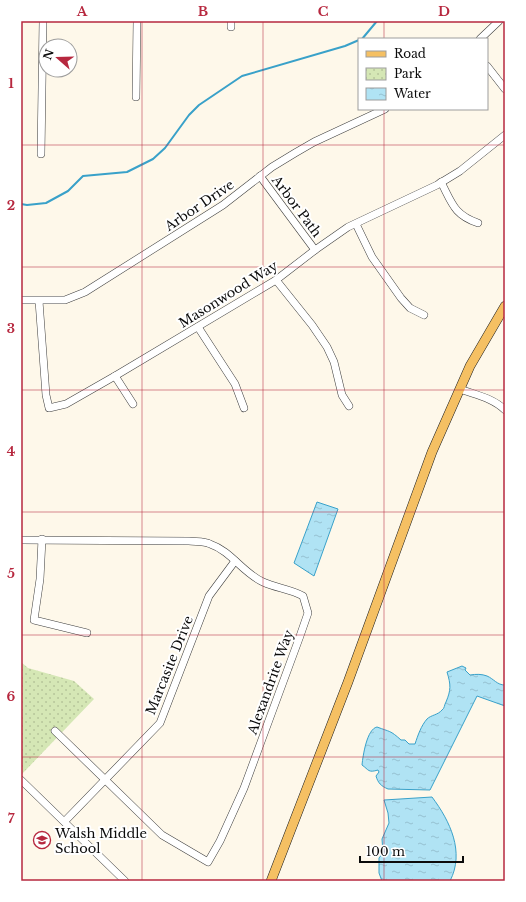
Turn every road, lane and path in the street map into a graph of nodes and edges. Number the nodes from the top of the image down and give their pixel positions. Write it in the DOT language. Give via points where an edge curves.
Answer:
graph roads {
  1 [pos="42,21"];
  2 [pos="137,21"];
  3 [pos="499,21"];
  4 [pos="481,38"];
  5 [pos="488,67"];
  6 [pos="505,89"];
  7 [pos="136,97"];
  8 [pos="383,110"];
  9 [pos="505,135"];
  10 [pos="41,154"];
  11 [pos="260,176"];
  12 [pos="442,182"];
  13 [pos="478,223"];
  14 [pos="356,224"];
  15 [pos="315,250"];
  16 [pos="276,280"];
  17 [pos="21,300"];
  18 [pos="39,300"];
  19 [pos="505,306"];
  20 [pos="424,315"];
  21 [pos="198,327"];
  22 [pos="115,376"];
  23 [pos="460,389"];
  24 [pos="133,404"];
  25 [pos="349,406"];
  26 [pos="244,408"];
  27 [pos="505,410"];
  28 [pos="21,540"];
  29 [pos="42,540"];
  30 [pos="235,561"];
  31 [pos="87,632"];
  32 [pos="55,731"];
  33 [pos="21,780"];
  34 [pos="105,780"];
  35 [pos="65,821"];
  36 [pos="126,881"];
  37 [pos="271,881"];
  1 -- 10 [label="street"];
  2 -- 7 [label="street"];
  3 -- 4 [label="street"];
  5 -- 6 [label="street"];
  8 -- 11 [label="street, Arbor Drive" via="314,142"];
  9 -- 12 [label="street, Masonwood Way"];
  11 -- 15 [label="street, Arbor Path"];
  11 -- 18 [label="street, Arbor Drive" via="223,206 85,292 65,300"];
  12 -- 13 [label="street" via="462,216"];
  12 -- 14 [label="street, Masonwood Way"];
  14 -- 15 [label="street, Masonwood Way" via="338,233"];
  14 -- 20 [label="street" via="372,257 401,298 410,308"];
  15 -- 16 [label="street, Masonwood Way"];
  16 -- 21 [label="street, Masonwood Way"];
  16 -- 25 [label="street" via="327,347 334,362 342,396"];
  17 -- 18 [label="street, Arbor Drive"];
  18 -- 22 [label="street, Masonwood Way" via="49,408 66,404"];
  19 -- 23 [label="main road" via="470,366"];
  21 -- 22 [label="street, Masonwood Way"];
  21 -- 26 [label="street" via="235,384"];
  22 -- 24 [label="street"];
  23 -- 27 [label="street" via="490,399"];
  23 -- 37 [label="main road" via="432,452 354,668"];
  28 -- 29 [label="street, Alexandrite Way"];
  29 -- 30 [label="street, Alexandrite Way" via="210,543"];
  29 -- 31 [label="street" via="34,620"];
  30 -- 34 [label="street, Marcasite Drive" via="209,596 160,723"];
  30 -- 34 [label="street, Alexandrite Way" via="262,582 292,590 303,596 308,612 244,788 208,862 162,835"];
  32 -- 34 [label="street, Alexandrite Way"];
  33 -- 35 [label="street"];
  34 -- 35 [label="street, Marcasite Drive"];
  35 -- 36 [label="street"];
}
